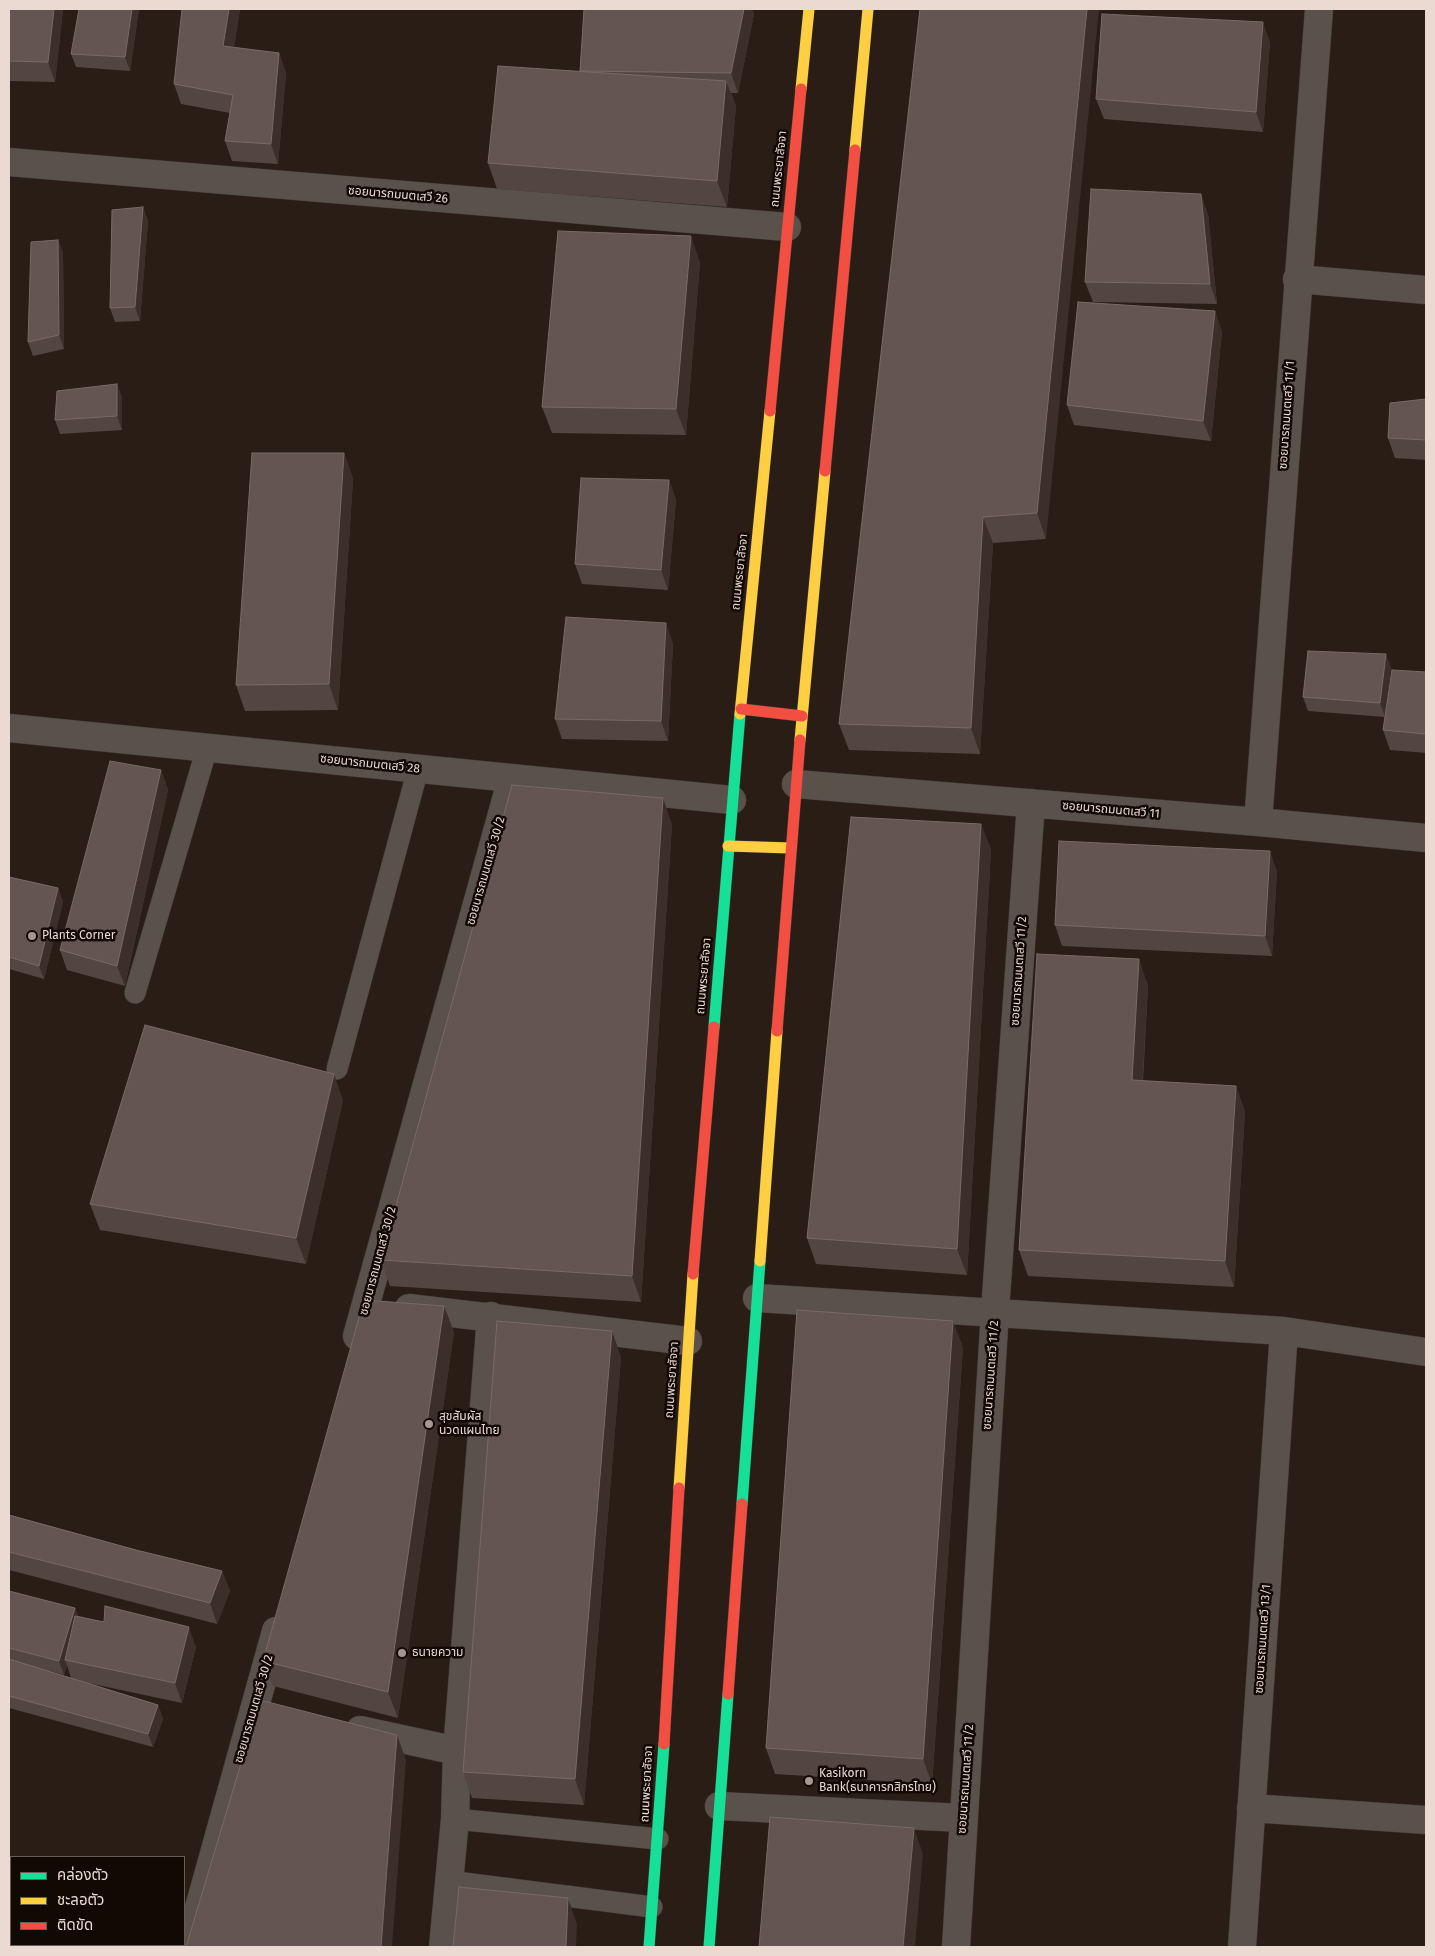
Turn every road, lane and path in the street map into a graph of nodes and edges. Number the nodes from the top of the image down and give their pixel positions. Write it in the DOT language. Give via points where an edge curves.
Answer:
graph roads {
  1 [pos="809,9"];
  2 [pos="868,9"];
  3 [pos="1319,9"];
  4 [pos="9,162"];
  5 [pos="788,227"];
  6 [pos="1297,279"];
  7 [pos="1426,290"];
  8 [pos="741,709"];
  9 [pos="802,716"];
  10 [pos="10,733"];
  11 [pos="207,748"];
  12 [pos="418,769"];
  13 [pos="512,778"];
  14 [pos="796,784"];
  15 [pos="732,800"];
  16 [pos="1032,803"];
  17 [pos="1258,822"];
  18 [pos="1426,838"];
  19 [pos="728,846"];
  20 [pos="790,848"];
  21 [pos="135,993"];
  22 [pos="337,1069"];
  23 [pos="757,1298"];
  24 [pos="367,1303"];
  25 [pos="994,1311"];
  26 [pos="491,1316"];
  27 [pos="1284,1330"];
  28 [pos="688,1341"];
  29 [pos="1426,1352"];
  30 [pos="351,1361"];
  31 [pos="281,1610"];
  32 [pos="254,1706"];
  33 [pos="283,1713"];
  34 [pos="332,1723"];
  35 [pos="457,1751"];
  36 [pos="719,1806"];
  37 [pos="1251,1808"];
  38 [pos="964,1818"];
  39 [pos="455,1819"];
  40 [pos="1426,1820"];
  41 [pos="658,1839"];
  42 [pos="448,1881"];
  43 [pos="652,1907"];
  44 [pos="188,1947"];
  45 [pos="443,1947"];
  46 [pos="649,1947"];
  47 [pos="709,1947"];
  48 [pos="956,1947"];
  49 [pos="1242,1947"];
  1 -- 5 [label="main road, ถนนพระยาสัจจา"];
  2 -- 9 [label="main road"];
  3 -- 6 [label="street, ซอยนารถมนตเสวี 11/1"];
  4 -- 5 [label="street, ซอยนารถมนตเสวี 26"];
  5 -- 8 [label="main road, ถนนพระยาสัจจา"];
  6 -- 7 [label="street"];
  6 -- 17 [label="street, ซอยนารถมนตเสวี 11/1"];
  8 -- 9 [label="main road"];
  8 -- 15 [label="main road, ถนนพระยาสัจจา"];
  9 -- 14 [label="main road"];
  10 -- 11 [label="street, ซอยนารถมนตเสวี 28"];
  11 -- 12 [label="street, ซอยนารถมนตเสวี 28"];
  11 -- 21 [label="lane"];
  12 -- 13 [label="street, ซอยนารถมนตเสวี 28"];
  12 -- 22 [label="lane"];
  13 -- 15 [label="street, ซอยนารถมนตเสวี 28"];
  13 -- 24 [label="street, ซอยนารถมนตเสวี 30/2"];
  14 -- 16 [label="street, ซอยนารถมนตเสวี 11"];
  14 -- 20 [label="main road"];
  15 -- 19 [label="main road, ถนนพระยาสัจจา"];
  16 -- 17 [label="street, ซอยนารถมนตเสวี 11"];
  16 -- 25 [label="street, ซอยนารถมนตเสวี 11/2"];
  17 -- 18 [label="street, ซอยนารถมนตเสวี 11"];
  19 -- 20 [label="main road"];
  19 -- 28 [label="main road, ถนนพระยาสัจจา"];
  20 -- 23 [label="main road"];
  23 -- 25 [label="street"];
  23 -- 36 [label="main road"];
  24 -- 26 [label="street"];
  24 -- 30 [label="street, ซอยนารถมนตเสวี 30/2"];
  25 -- 27 [label="street"];
  25 -- 38 [label="street, ซอยนารถมนตเสวี 11/2"];
  26 -- 28 [label="street"];
  26 -- 35 [label="street"];
  27 -- 29 [label="street"];
  27 -- 37 [label="street, ซอยนารถมนตเสวี 13/1"];
  28 -- 41 [label="main road, ถนนพระยาสัจจา"];
  31 -- 32 [label="street, ซอยนารถมนตเสวี 30/2"];
  32 -- 33 [label="street"];
  32 -- 44 [label="street, ซอยนารถมนตเสวี 30/2"];
  34 -- 35 [label="street"];
  35 -- 39 [label="street"];
  36 -- 38 [label="street"];
  36 -- 47 [label="main road"];
  37 -- 40 [label="street"];
  37 -- 49 [label="street, ซอยนารถมนตเสวี 13/1"];
  38 -- 48 [label="street, ซอยนารถมนตเสวี 11/2"];
  39 -- 41 [label="lane"];
  39 -- 42 [label="street"];
  41 -- 43 [label="main road, ถนนพระยาสัจจา"];
  42 -- 43 [label="lane"];
  42 -- 45 [label="street"];
  43 -- 46 [label="main road, ถนนพระยาสัจจา"];
}
